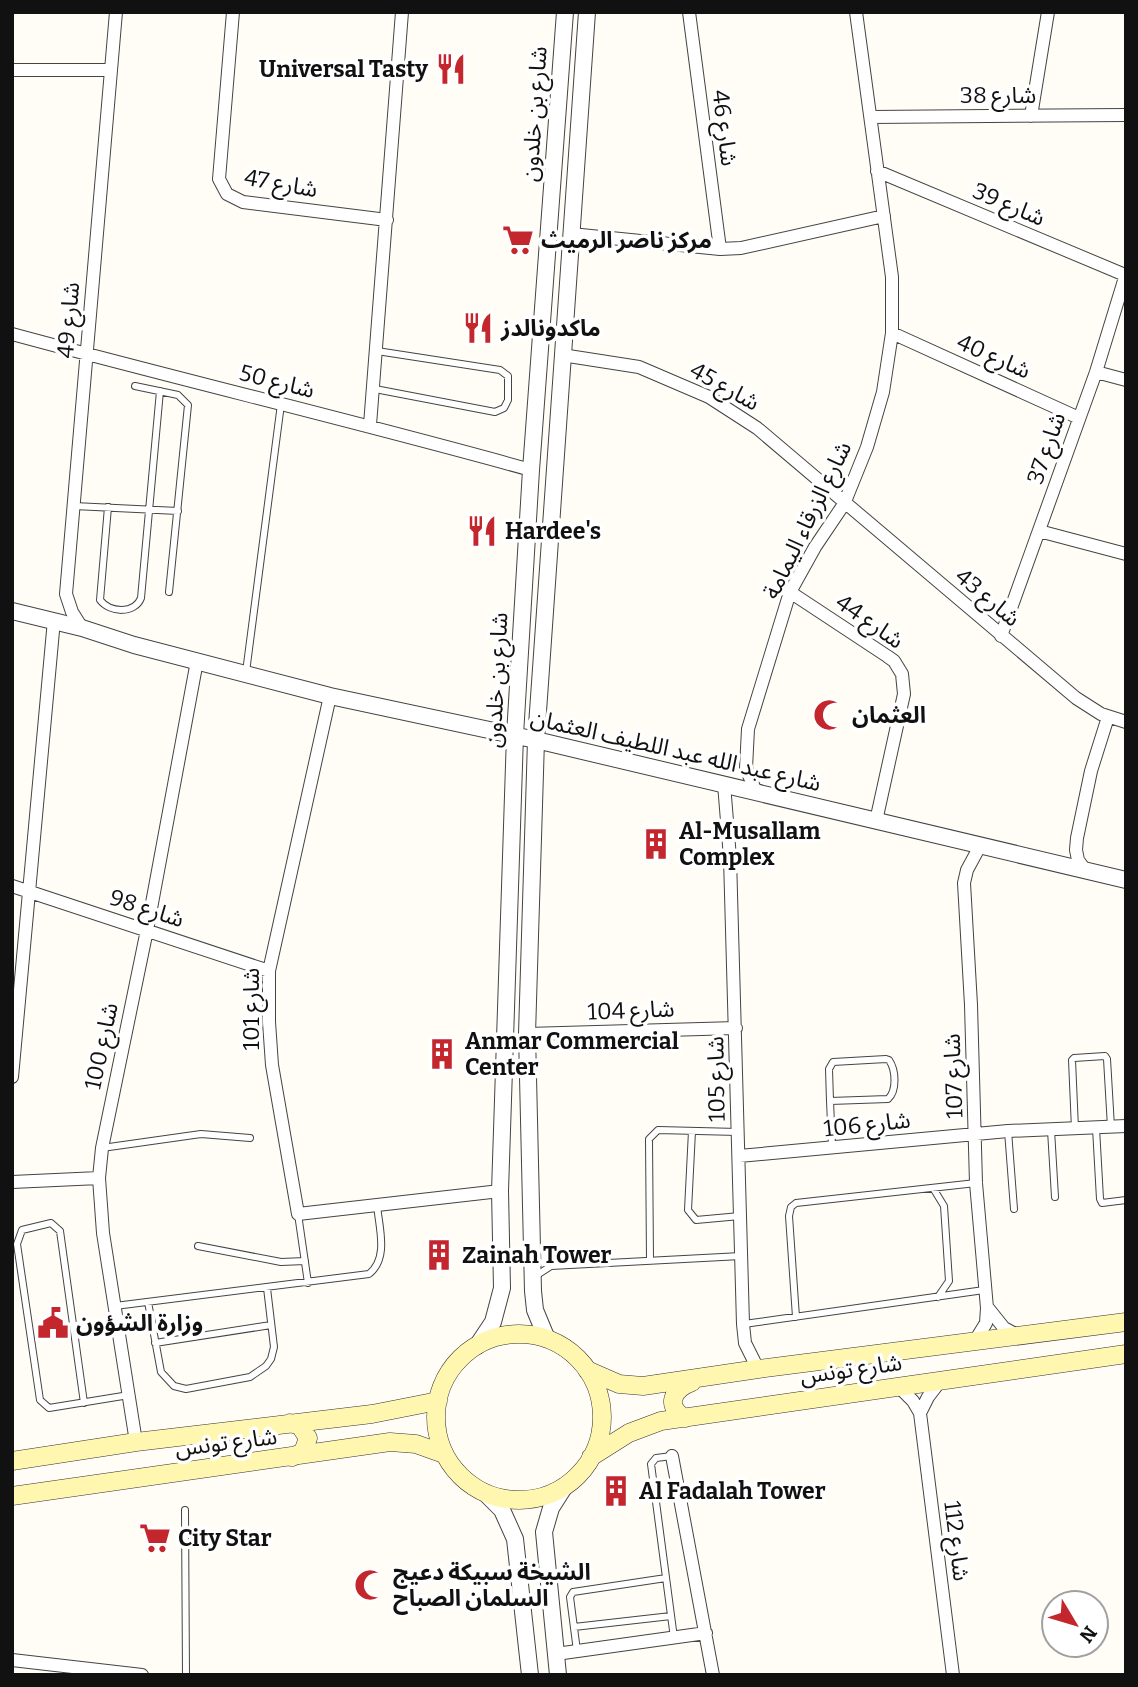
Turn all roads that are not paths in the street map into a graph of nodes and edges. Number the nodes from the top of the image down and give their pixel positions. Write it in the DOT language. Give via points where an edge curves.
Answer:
graph roads {
  1 [pos="116,12"];
  2 [pos="233,12"];
  3 [pos="402,12"];
  4 [pos="565,12"];
  5 [pos="587,12"];
  6 [pos="689,12"];
  7 [pos="856,12"];
  8 [pos="1048,12"];
  9 [pos="12,70"];
  10 [pos="111,70"];
  11 [pos="1126,115"];
  12 [pos="1031,116"];
  13 [pos="871,117"];
  14 [pos="877,171"];
  15 [pos="884,216"];
  16 [pos="387,220"];
  17 [pos="571,234"];
  18 [pos="720,249"];
  19 [pos="1125,274"];
  20 [pos="1123,290"];
  21 [pos="892,333"];
  22 [pos="12,334"];
  23 [pos="377,351"];
  24 [pos="86,354"];
  25 [pos="562,355"];
  26 [pos="1096,372"];
  27 [pos="1126,380"];
  28 [pos="135,387"];
  29 [pos="375,389"];
  30 [pos="160,391"];
  31 [pos="281,404"];
  32 [pos="1079,418"];
  33 [pos="370,425"];
  34 [pos="531,470"];
  35 [pos="844,504"];
  36 [pos="74,506"];
  37 [pos="108,507"];
  38 [pos="150,509"];
  39 [pos="178,511"];
  40 [pos="1039,531"];
  41 [pos="1126,554"];
  42 [pos="790,592"];
  43 [pos="169,593"];
  44 [pos="12,611"];
  45 [pos="54,620"];
  46 [pos="82,628"];
  47 [pos="1001,636"];
  48 [pos="197,662"];
  49 [pos="246,674"];
  50 [pos="330,696"];
  51 [pos="1108,717"];
  52 [pos="1126,722"];
  53 [pos="515,735"];
  54 [pos="536,740"];
  55 [pos="724,785"];
  56 [pos="756,792"];
  57 [pos="876,821"];
  58 [pos="980,846"];
  59 [pos="1085,870"];
  60 [pos="1126,880"];
  61 [pos="12,886"];
  62 [pos="28,892"];
  63 [pos="147,929"];
  64 [pos="269,971"];
  65 [pos="736,1028"];
  66 [pos="527,1034"];
  67 [pos="12,1077"];
  68 [pos="830,1101"];
  69 [pos="1126,1126"];
  70 [pos="1111,1127"];
  71 [pos="1097,1128"];
  72 [pos="1075,1129"];
  73 [pos="1051,1130"];
  74 [pos="692,1131"];
  75 [pos="1008,1131"];
  76 [pos="738,1132"];
  77 [pos="976,1134"];
  78 [pos="250,1138"];
  79 [pos="102,1148"];
  80 [pos="832,1148"];
  81 [pos="739,1156"];
  82 [pos="99,1178"];
  83 [pos="12,1182"];
  84 [pos="976,1183"];
  85 [pos="933,1188"];
  86 [pos="500,1191"];
  87 [pos="1055,1197"];
  88 [pos="1126,1200"];
  89 [pos="377,1205"];
  90 [pos="1014,1209"];
  91 [pos="298,1214"];
  92 [pos="740,1216"];
  93 [pos="198,1246"];
  94 [pos="741,1255"];
  95 [pos="305,1261"];
  96 [pos="650,1261"];
  97 [pos="533,1278"];
  98 [pos="308,1283"];
  99 [pos="267,1288"];
  100 [pos="984,1290"];
  101 [pos="938,1297"];
  102 [pos="148,1302"];
  103 [pos="115,1306"];
  104 [pos="987,1308"];
  105 [pos="796,1317"];
  106 [pos="1126,1322"];
  107 [pos="152,1323"];
  108 [pos="743,1324"];
  109 [pos="271,1325"];
  110 [pos="118,1329"];
  111 [pos="1018,1336"];
  112 [pos="547,1339"];
  113 [pos="975,1340"];
  114 [pos="155,1343"];
  115 [pos="477,1346"];
  116 [pos="1126,1354"];
  117 [pos="758,1369"];
  118 [pos="587,1370"];
  119 [pos="702,1378"];
  120 [pos="941,1380"];
  121 [pos="898,1386"];
  122 [pos="129,1395"];
  123 [pos="438,1401"];
  124 [pos="84,1403"];
  125 [pos="920,1413"];
  126 [pos="685,1418"];
  127 [pos="290,1423"];
  128 [pos="136,1442"];
  129 [pos="444,1454"];
  130 [pos="672,1456"];
  131 [pos="592,1457"];
  132 [pos="285,1459"];
  133 [pos="12,1461"];
  134 [pos="565,1486"];
  135 [pos="486,1494"];
  136 [pos="12,1496"];
  137 [pos="184,1510"];
  138 [pos="666,1578"];
  139 [pos="671,1616"];
  140 [pos="574,1627"];
  141 [pos="706,1633"];
  142 [pos="674,1638"];
  143 [pos="577,1651"];
  144 [pos="556,1654"];
  145 [pos="12,1660"];
  146 [pos="57,1670"];
  147 [pos="142,1675"];
  148 [pos="186,1675"];
  149 [pos="530,1675"];
  150 [pos="558,1675"];
  151 [pos="713,1675"];
  152 [pos="953,1675"];
  1 -- 10 [label="street, شارع 49"];
  2 -- 16 [label="street, شارع 47" via="219,179 227,194 243,202"];
  3 -- 16 [label="street"];
  4 -- 34 [label="street, شارع بن خلدون"];
  5 -- 17 [label="street, شارع بن خلدون"];
  6 -- 18 [label="street, شارع 46"];
  7 -- 13 [label="street, شارع الزرقاء اليمامة"];
  8 -- 12 [label="street"];
  9 -- 10 [label="street"];
  10 -- 24 [label="street, شارع 49"];
  11 -- 12 [label="street, شارع 38"];
  12 -- 13 [label="street, شارع 38"];
  13 -- 14 [label="street, شارع الزرقاء اليمامة"];
  14 -- 15 [label="street, شارع الزرقاء اليمامة"];
  14 -- 19 [label="street, شارع 39"];
  15 -- 18 [label="street"];
  15 -- 21 [label="street, شارع الزرقاء اليمامة" via="892,277"];
  16 -- 23 [label="street"];
  17 -- 18 [label="street"];
  17 -- 25 [label="street, شارع بن خلدون"];
  19 -- 20 [label="street, شارع 37"];
  20 -- 26 [label="street, شارع 37"];
  21 -- 32 [label="street, شارع 40"];
  21 -- 35 [label="street, شارع الزرقاء اليمامة" via="883,392"];
  22 -- 24 [label="street, شارع 50"];
  23 -- 29 [label="street"];
  23 -- 29 [label="lane" via="500,370 508,376 508,400 495,412"];
  24 -- 31 [label="street, شارع 50"];
  24 -- 36 [label="street, شارع 49"];
  25 -- 35 [label="street, شارع 45" via="639,367 709,397 757,428"];
  25 -- 54 [label="street, شارع بن خلدون"];
  26 -- 27 [label="street"];
  26 -- 32 [label="street, شارع 37"];
  28 -- 30 [label="lane"];
  29 -- 33 [label="street"];
  30 -- 38 [label="lane"];
  30 -- 39 [label="lane" via="183,397 189,410"];
  31 -- 33 [label="street, شارع 50"];
  31 -- 49 [label="lane"];
  32 -- 40 [label="street, شارع 37"];
  33 -- 34 [label="street, شارع 50"];
  34 -- 53 [label="street, شارع بن خلدون"];
  35 -- 42 [label="street, شارع الزرقاء اليمامة"];
  35 -- 47 [label="street, شارع 43"];
  36 -- 37 [label="lane"];
  36 -- 46 [label="street, شارع 49" via="66,594"];
  37 -- 38 [label="lane"];
  37 -- 38 [label="lane" via="100,600 106,607 126,610 140,602"];
  38 -- 39 [label="lane"];
  39 -- 43 [label="lane"];
  40 -- 41 [label="street"];
  40 -- 47 [label="street, شارع 37"];
  42 -- 56 [label="street, شارع الزرقاء اليمامة" via="748,729 746,768"];
  42 -- 57 [label="street, شارع 44" via="894,661 902,674 902,709"];
  44 -- 45 [label="street, شارع عبد الله عبد اللطيف العثمان"];
  45 -- 46 [label="street, شارع عبد الله عبد اللطيف العثمان"];
  45 -- 62 [label="street"];
  46 -- 48 [label="street, شارع عبد الله عبد اللطيف العثمان"];
  47 -- 51 [label="street, شارع 43" via="1076,698"];
  48 -- 49 [label="street, شارع عبد الله عبد اللطيف العثمان"];
  48 -- 63 [label="street, شارع 100"];
  49 -- 50 [label="street, شارع عبد الله عبد اللطيف العثمان"];
  50 -- 53 [label="street, شارع عبد الله عبد اللطيف العثمان"];
  50 -- 64 [label="street, شارع 101"];
  51 -- 52 [label="street, شارع 43"];
  51 -- 59 [label="street" via="1091,771 1076,850"];
  53 -- 54 [label="street, شارع عبد الله عبد اللطيف العثمان"];
  53 -- 86 [label="street, شارع بن خلدون"];
  54 -- 55 [label="street, شارع عبد الله عبد اللطيف العثمان"];
  54 -- 66 [label="street, شارع بن خلدون"];
  55 -- 56 [label="street, شارع عبد الله عبد اللطيف العثمان"];
  55 -- 65 [label="street, شارع 105"];
  56 -- 57 [label="street, شارع عبد الله عبد اللطيف العثمان"];
  57 -- 58 [label="street, شارع عبد الله عبد اللطيف العثمان"];
  58 -- 59 [label="street, شارع عبد الله عبد اللطيف العثمان"];
  58 -- 77 [label="street, شارع 107" via="964,883"];
  59 -- 60 [label="street, شارع عبد الله عبد اللطيف العثمان"];
  61 -- 62 [label="street, شارع 98"];
  62 -- 63 [label="street, شارع 98"];
  62 -- 67 [label="street"];
  63 -- 64 [label="street, شارع 98"];
  63 -- 79 [label="street, شارع 100"];
  64 -- 91 [label="street, شارع 101" via="272,1065"];
  65 -- 66 [label="street, شارع 104"];
  65 -- 76 [label="street, شارع 105"];
  66 -- 97 [label="street, شارع بن خلدون"];
  68 -- 68 [label="lane" via="833,1062 886,1059 892,1063 894,1090 888,1099"];
  68 -- 80 [label="lane"];
  69 -- 70 [label="street, شارع 106"];
  70 -- 71 [label="street, شارع 106"];
  70 -- 72 [label="lane" via="1105,1056 1072,1059"];
  71 -- 72 [label="street, شارع 106"];
  71 -- 88 [label="lane" via="1100,1199 1102,1203"];
  72 -- 73 [label="street, شارع 106"];
  73 -- 75 [label="street, شارع 106"];
  73 -- 87 [label="lane"];
  74 -- 76 [label="lane"];
  74 -- 92 [label="lane" via="688,1210 696,1220"];
  74 -- 96 [label="lane" via="658,1130 649,1139"];
  75 -- 77 [label="street, شارع 106"];
  75 -- 90 [label="lane"];
  76 -- 81 [label="street, شارع 105"];
  77 -- 80 [label="street, شارع 106"];
  77 -- 84 [label="street, شارع 107"];
  78 -- 79 [label="lane" via="201,1134"];
  79 -- 82 [label="street, شارع 100"];
  80 -- 81 [label="street, شارع 106"];
  81 -- 92 [label="street, شارع 105"];
  82 -- 83 [label="street"];
  82 -- 103 [label="street, شارع 100"];
  84 -- 85 [label="lane"];
  84 -- 100 [label="street, شارع 107"];
  85 -- 101 [label="lane" via="944,1206 949,1281"];
  85 -- 105 [label="lane" via="796,1203 789,1216"];
  86 -- 89 [label="street"];
  86 -- 115 [label="street, شارع بن خلدون" via="502,1289 493,1322"];
  89 -- 91 [label="street"];
  89 -- 98 [label="lane" via="382,1254 375,1270 363,1276"];
  91 -- 95 [label="lane, شارع 101"];
  92 -- 94 [label="street, شارع 105"];
  93 -- 95 [label="lane" via="281,1262"];
  94 -- 96 [label="lane"];
  94 -- 108 [label="street, شارع 105"];
  95 -- 98 [label="lane, شارع 101"];
  96 -- 97 [label="lane" via="551,1266"];
  97 -- 112 [label="street, شارع بن خلدون" via="535,1310"];
  98 -- 99 [label="lane"];
  99 -- 102 [label="lane"];
  99 -- 109 [label="lane"];
  100 -- 101 [label="lane"];
  100 -- 104 [label="street, شارع 107"];
  101 -- 105 [label="lane"];
  102 -- 103 [label="lane"];
  102 -- 107 [label="lane"];
  103 -- 110 [label="street, شارع 100"];
  104 -- 111 [label="street"];
  104 -- 113 [label="street, شارع 107" via="986,1323"];
  105 -- 108 [label="lane"];
  106 -- 111 [label="main road, شارع تونس"];
  107 -- 110 [label="lane"];
  107 -- 114 [label="lane"];
  108 -- 117 [label="street, شارع 105" via="745,1343"];
  109 -- 114 [label="lane"];
  109 -- 114 [label="lane" via="273,1354 258,1373 186,1389 174,1386 161,1372"];
  110 -- 122 [label="street, شارع 100"];
  111 -- 113 [label="main road, شارع تونس"];
  112 -- 115 [label="main road" via="506,1335"];
  112 -- 118 [label="main road" via="566,1348"];
  113 -- 117 [label="main road, شارع تونس"];
  115 -- 123 [label="main road" via="452,1368"];
  116 -- 120 [label="main road, شارع تونس"];
  117 -- 119 [label="main road, شارع تونس"];
  118 -- 119 [label="main road, شارع تونس" via="631,1387"];
  118 -- 131 [label="main road" via="601,1413"];
  119 -- 126 [label="main road" via="674,1394 675,1411"];
  120 -- 121 [label="main road, شارع تونس"];
  120 -- 125 [label="street"];
  121 -- 125 [label="street"];
  121 -- 126 [label="main road, شارع تونس"];
  122 -- 124 [label="lane"];
  122 -- 128 [label="street, شارع 100"];
  123 -- 127 [label="main road, شارع تونس"];
  123 -- 129 [label="main road" via="436,1428"];
  124 -- 124 [label="lane" via="50,1409 40,1400 17,1244 22,1230 51,1223 60,1231"];
  125 -- 152 [label="street, شارع 112"];
  126 -- 131 [label="main road, شارع تونس" via="643,1427"];
  127 -- 128 [label="main road, شارع تونس"];
  127 -- 132 [label="main road" via="300,1426 308,1438 303,1451"];
  128 -- 133 [label="main road, شارع تونس"];
  129 -- 132 [label="main road, شارع تونس" via="416,1444 390,1442"];
  129 -- 135 [label="main road" via="461,1477"];
  130 -- 138 [label="lane" via="656,1458 651,1464"];
  130 -- 141 [label="street"];
  131 -- 134 [label="main road"];
  132 -- 136 [label="main road, شارع تونس"];
  134 -- 135 [label="main road" via="519,1500"];
  134 -- 144 [label="street" via="551,1508 544,1532"];
  135 -- 149 [label="street" via="502,1510 515,1539"];
  137 -- 148 [label="lane"];
  138 -- 139 [label="lane"];
  138 -- 140 [label="lane" via="575,1590 570,1597"];
  139 -- 140 [label="lane"];
  139 -- 142 [label="lane"];
  140 -- 143 [label="lane"];
  141 -- 142 [label="street"];
  141 -- 151 [label="street"];
  142 -- 143 [label="street"];
  143 -- 144 [label="street"];
  144 -- 150 [label="street"];
  145 -- 146 [label="street"];
  146 -- 147 [label="street"];
}
